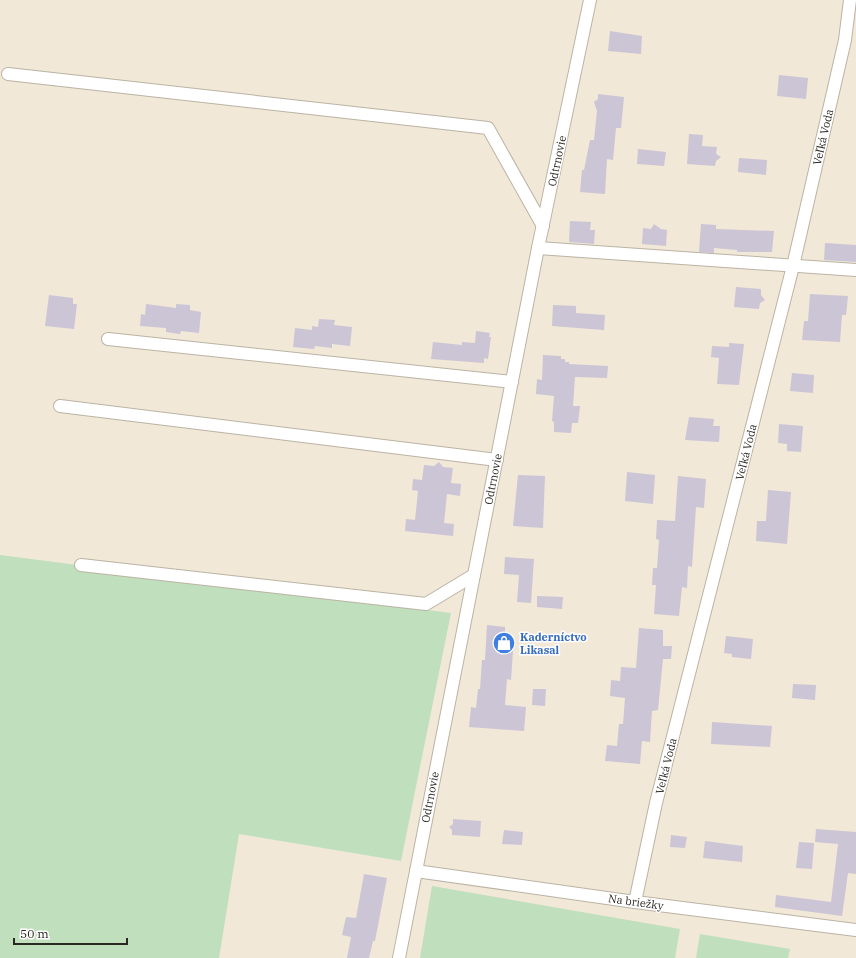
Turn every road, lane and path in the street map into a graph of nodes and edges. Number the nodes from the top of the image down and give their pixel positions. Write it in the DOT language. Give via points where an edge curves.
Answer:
graph roads {
  1 [pos="590,0"];
  2 [pos="850,0"];
  3 [pos="8,74"];
  4 [pos="543,226"];
  5 [pos="538,248"];
  6 [pos="793,266"];
  7 [pos="856,270"];
  8 [pos="108,339"];
  9 [pos="512,382"];
  10 [pos="60,406"];
  11 [pos="497,460"];
  12 [pos="81,564"];
  13 [pos="474,575"];
  14 [pos="416,870"];
  15 [pos="635,902"];
  16 [pos="856,930"];
  17 [pos="399,958"];
  1 -- 4 [label="street, Odtrnovie"];
  2 -- 6 [label="street, Veľká Voda" via="845,40"];
  3 -- 4 [label="street" via="488,128"];
  4 -- 5 [label="street, Odtrnovie"];
  5 -- 6 [label="street"];
  5 -- 9 [label="street, Odtrnovie"];
  6 -- 7 [label="street"];
  6 -- 15 [label="street, Veľká Voda" via="656,803"];
  8 -- 9 [label="street"];
  9 -- 11 [label="street, Odtrnovie"];
  10 -- 11 [label="street"];
  11 -- 13 [label="street, Odtrnovie"];
  12 -- 13 [label="street" via="426,604"];
  13 -- 14 [label="street, Odtrnovie"];
  14 -- 15 [label="street, Na briežky"];
  14 -- 17 [label="street, Odtrnovie"];
  15 -- 16 [label="street, Na briežky"];
}
